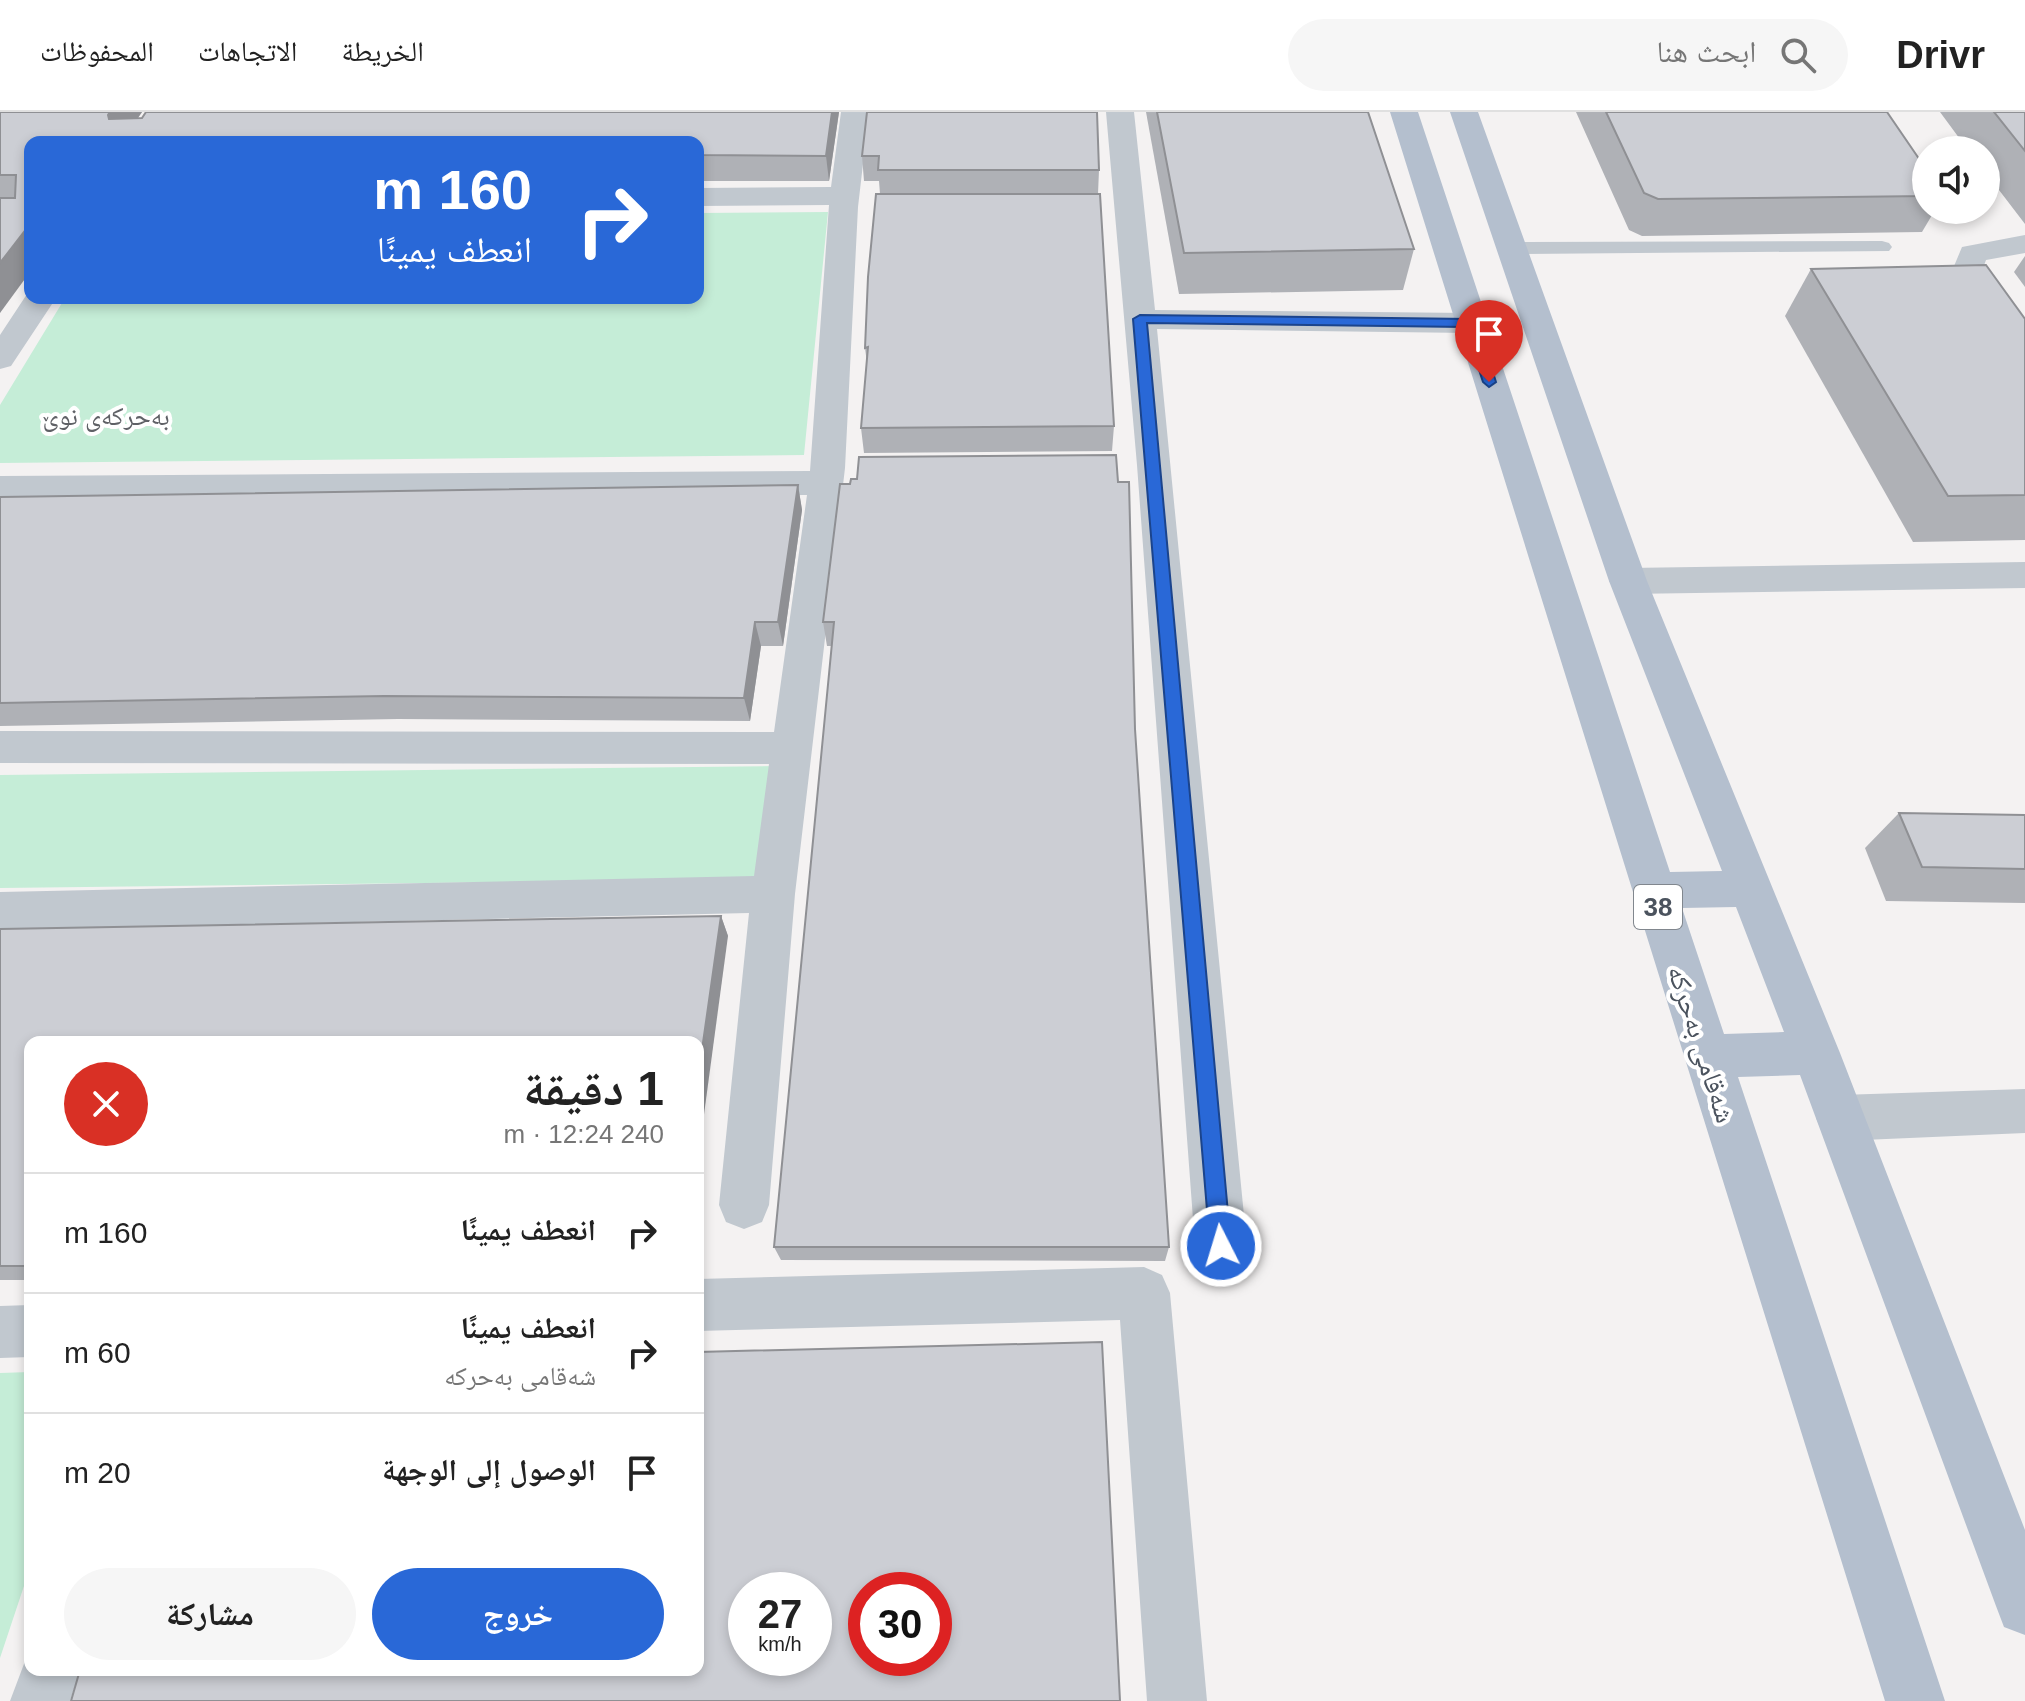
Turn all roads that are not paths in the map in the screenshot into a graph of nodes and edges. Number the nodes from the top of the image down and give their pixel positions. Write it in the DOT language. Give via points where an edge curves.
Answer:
graph roads {
  1 [pos="855,112"];
  2 [pos="1120,112"];
  3 [pos="1404,112"];
  4 [pos="1464,112"];
  5 [pos="704,197"];
  6 [pos="854,203"];
  7 [pos="2025,244"];
  8 [pos="1882,247"];
  9 [pos="1512,248"];
  10 [pos="36,304"];
  11 [pos="1140,319"];
  12 [pos="1470,323"];
  13 [pos="2025,354"];
  14 [pos="0,359"];
  15 [pos="838,473"];
  16 [pos="0,488"];
  17 [pos="2025,575"];
  18 [pos="1628,581"];
  19 [pos="0,747"];
  20 [pos="792,748"];
  21 [pos="1750,888"];
  22 [pos="1653,891"];
  23 [pos="773,894"];
  24 [pos="0,911"];
  25 [pos="1816,1053"];
  26 [pos="1706,1056"];
  27 [pos="2025,1111"];
  28 [pos="1840,1118"];
  29 [pos="744,1205"];
  30 [pos="1221,1246"];
  31 [pos="704,1305"];
  32 [pos="24,1331"];
  33 [pos="0,1332"];
  34 [pos="2025,1606"];
  35 [pos="48,1676"];
  36 [pos="40,1701"];
  37 [pos="1177,1701"];
  38 [pos="1915,1701"];
  1 -- 6 [label="street"];
  2 -- 11 [label="street" via="1113,208"];
  3 -- 12 [label="main road, شەقامی بەحرکە / 38"];
  4 -- 9 [label="main road"];
  5 -- 6 [label="street"];
  6 -- 15 [label="street"];
  7 -- 13 [label="street" via="1973,253 1967,271"];
  8 -- 9 [label="lane"];
  9 -- 18 [label="main road"];
  10 -- 14 [label="street"];
  11 -- 12 [label="street"];
  11 -- 30 [label="street" via="1138,465"];
  12 -- 22 [label="main road, شەقامی بەحرکە / 38"];
  15 -- 16 [label="street"];
  15 -- 20 [label="street"];
  17 -- 18 [label="street"];
  18 -- 21 [label="main road"];
  19 -- 20 [label="street"];
  20 -- 23 [label="street"];
  21 -- 22 [label="main road"];
  21 -- 25 [label="main road"];
  22 -- 26 [label="main road, شەقامی بەحرکە / 38"];
  23 -- 24 [label="street"];
  23 -- 29 [label="street"];
  25 -- 26 [label="main road"];
  25 -- 28 [label="main road"];
  26 -- 38 [label="main road, شەقامی بەحرکە / 38"];
  27 -- 28 [label="street"];
  28 -- 34 [label="main road"];
  31 -- 37 [label="street" via="1144,1293"];
  32 -- 33 [label="street"];
  35 -- 36 [label="street"];
}
